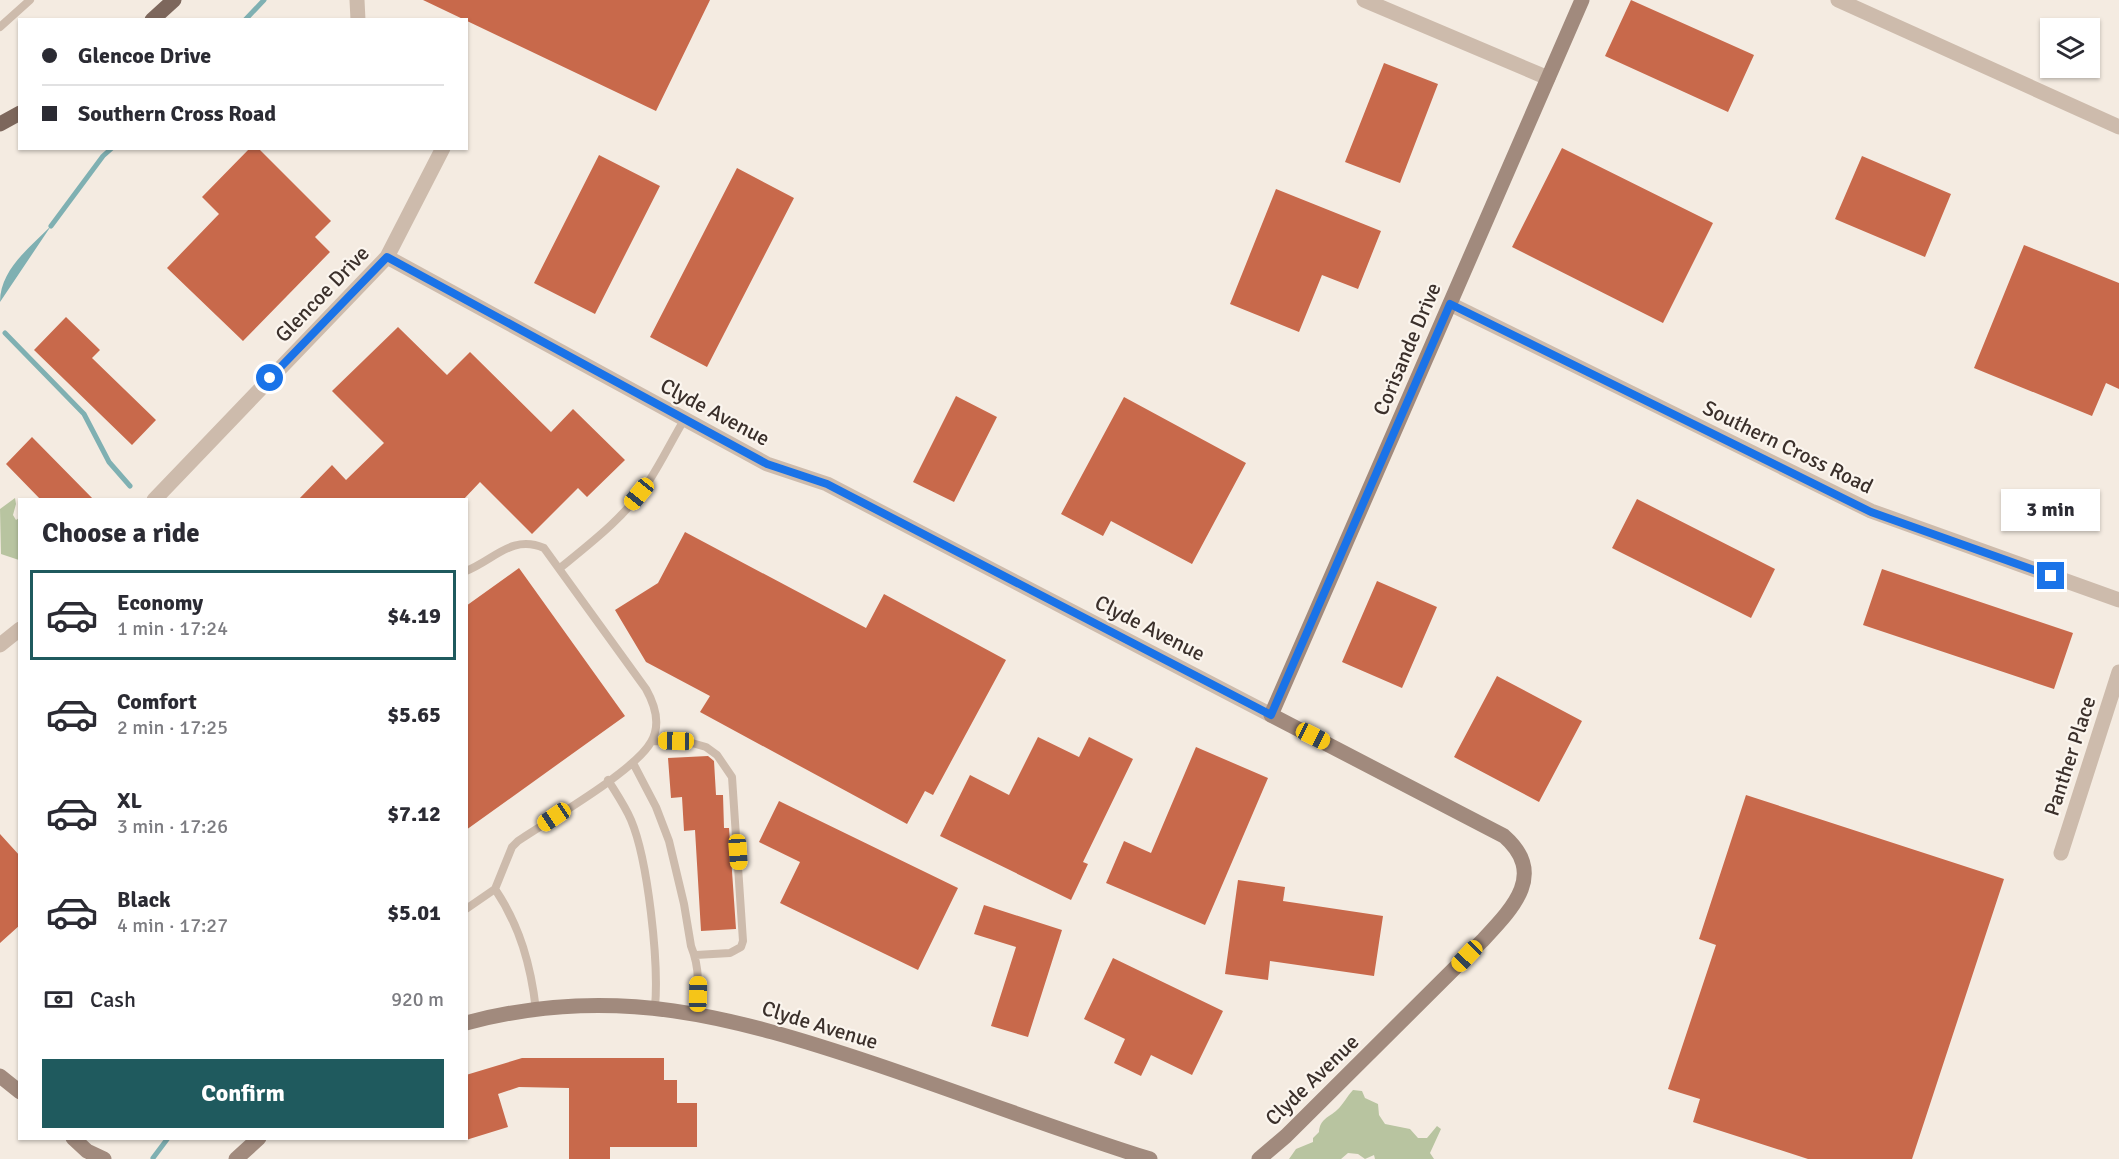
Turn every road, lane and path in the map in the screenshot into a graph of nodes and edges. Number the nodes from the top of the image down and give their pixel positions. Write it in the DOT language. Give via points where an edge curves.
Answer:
graph roads {
  1 [pos="30,0"];
  2 [pos="174,0"];
  3 [pos="357,0"];
  4 [pos="1364,0"];
  5 [pos="1582,0"];
  6 [pos="1838,0"];
  7 [pos="154,18"];
  8 [pos="358,18"];
  9 [pos="0,27"];
  10 [pos="1548,78"];
  11 [pos="18,114"];
  12 [pos="0,124"];
  13 [pos="2119,127"];
  14 [pos="442,150"];
  15 [pos="387,257"];
  16 [pos="1450,304"];
  17 [pos="684,420"];
  18 [pos="156,498"];
  19 [pos="560,568"];
  20 [pos="468,570"];
  21 [pos="2119,600"];
  22 [pos="18,631"];
  23 [pos="0,645"];
  24 [pos="2119,672"];
  25 [pos="1271,715"];
  26 [pos="652,741"];
  27 [pos="633,763"];
  28 [pos="608,780"];
  29 [pos="2061,853"];
  30 [pos="495,889"];
  31 [pos="468,908"];
  32 [pos="696,955"];
  33 [pos="655,1007"];
  34 [pos="536,1010"];
  35 [pos="695,1013"];
  36 [pos="468,1023"];
  37 [pos="0,1076"];
  38 [pos="18,1090"];
  39 [pos="75,1140"];
  40 [pos="257,1140"];
  41 [pos="88,1155"];
  42 [pos="104,1159"];
  43 [pos="236,1159"];
  44 [pos="1150,1159"];
  45 [pos="1259,1159"];
  1 -- 9 [label="lane"];
  2 -- 7 [label="main road"];
  3 -- 8 [label="street"];
  4 -- 10 [label="street"];
  5 -- 10 [label="street, Corisande Drive"];
  6 -- 13 [label="street"];
  10 -- 16 [label="street, Corisande Drive"];
  11 -- 12 [label="main road"];
  14 -- 15 [label="street, Glencoe Drive"];
  15 -- 17 [label="street, Clyde Avenue"];
  15 -- 18 [label="street, Glencoe Drive"];
  16 -- 21 [label="street, Southern Cross Road" via="1871,512"];
  16 -- 25 [label="street, Corisande Drive"];
  17 -- 19 [label="lane" via="649,481 628,508"];
  17 -- 25 [label="street, Clyde Avenue" via="767,464 827,484"];
  19 -- 20 [label="lane" via="544,548 525,544 504,548"];
  19 -- 26 [label="lane" via="652,699 656,727"];
  22 -- 23 [label="street"];
  24 -- 29 [label="street, Panther Place"];
  25 -- 45 [label="street, Clyde Avenue" via="1504,836 1525,862 1525,875 1509,912 1286,1137"];
  26 -- 27 [label="lane"];
  26 -- 32 [label="lane" via="706,747 726,765 735,790 743,941 741,947 730,953"];
  27 -- 28 [label="lane"];
  27 -- 32 [label="lane" via="666,833"];
  28 -- 30 [label="lane" via="518,841"];
  28 -- 33 [label="lane" via="631,820 640,849 656,966"];
  30 -- 31 [label="lane"];
  30 -- 34 [label="lane" via="518,930"];
  32 -- 35 [label="lane"];
  33 -- 34 [label="street, Clyde Avenue" via="581,1005"];
  33 -- 35 [label="street, Clyde Avenue"];
  34 -- 36 [label="street, Clyde Avenue"];
  35 -- 44 [label="street, Clyde Avenue" via="809,1042"];
  37 -- 38 [label="street"];
  39 -- 41 [label="street"];
  40 -- 43 [label="street"];
  41 -- 42 [label="street"];
}
